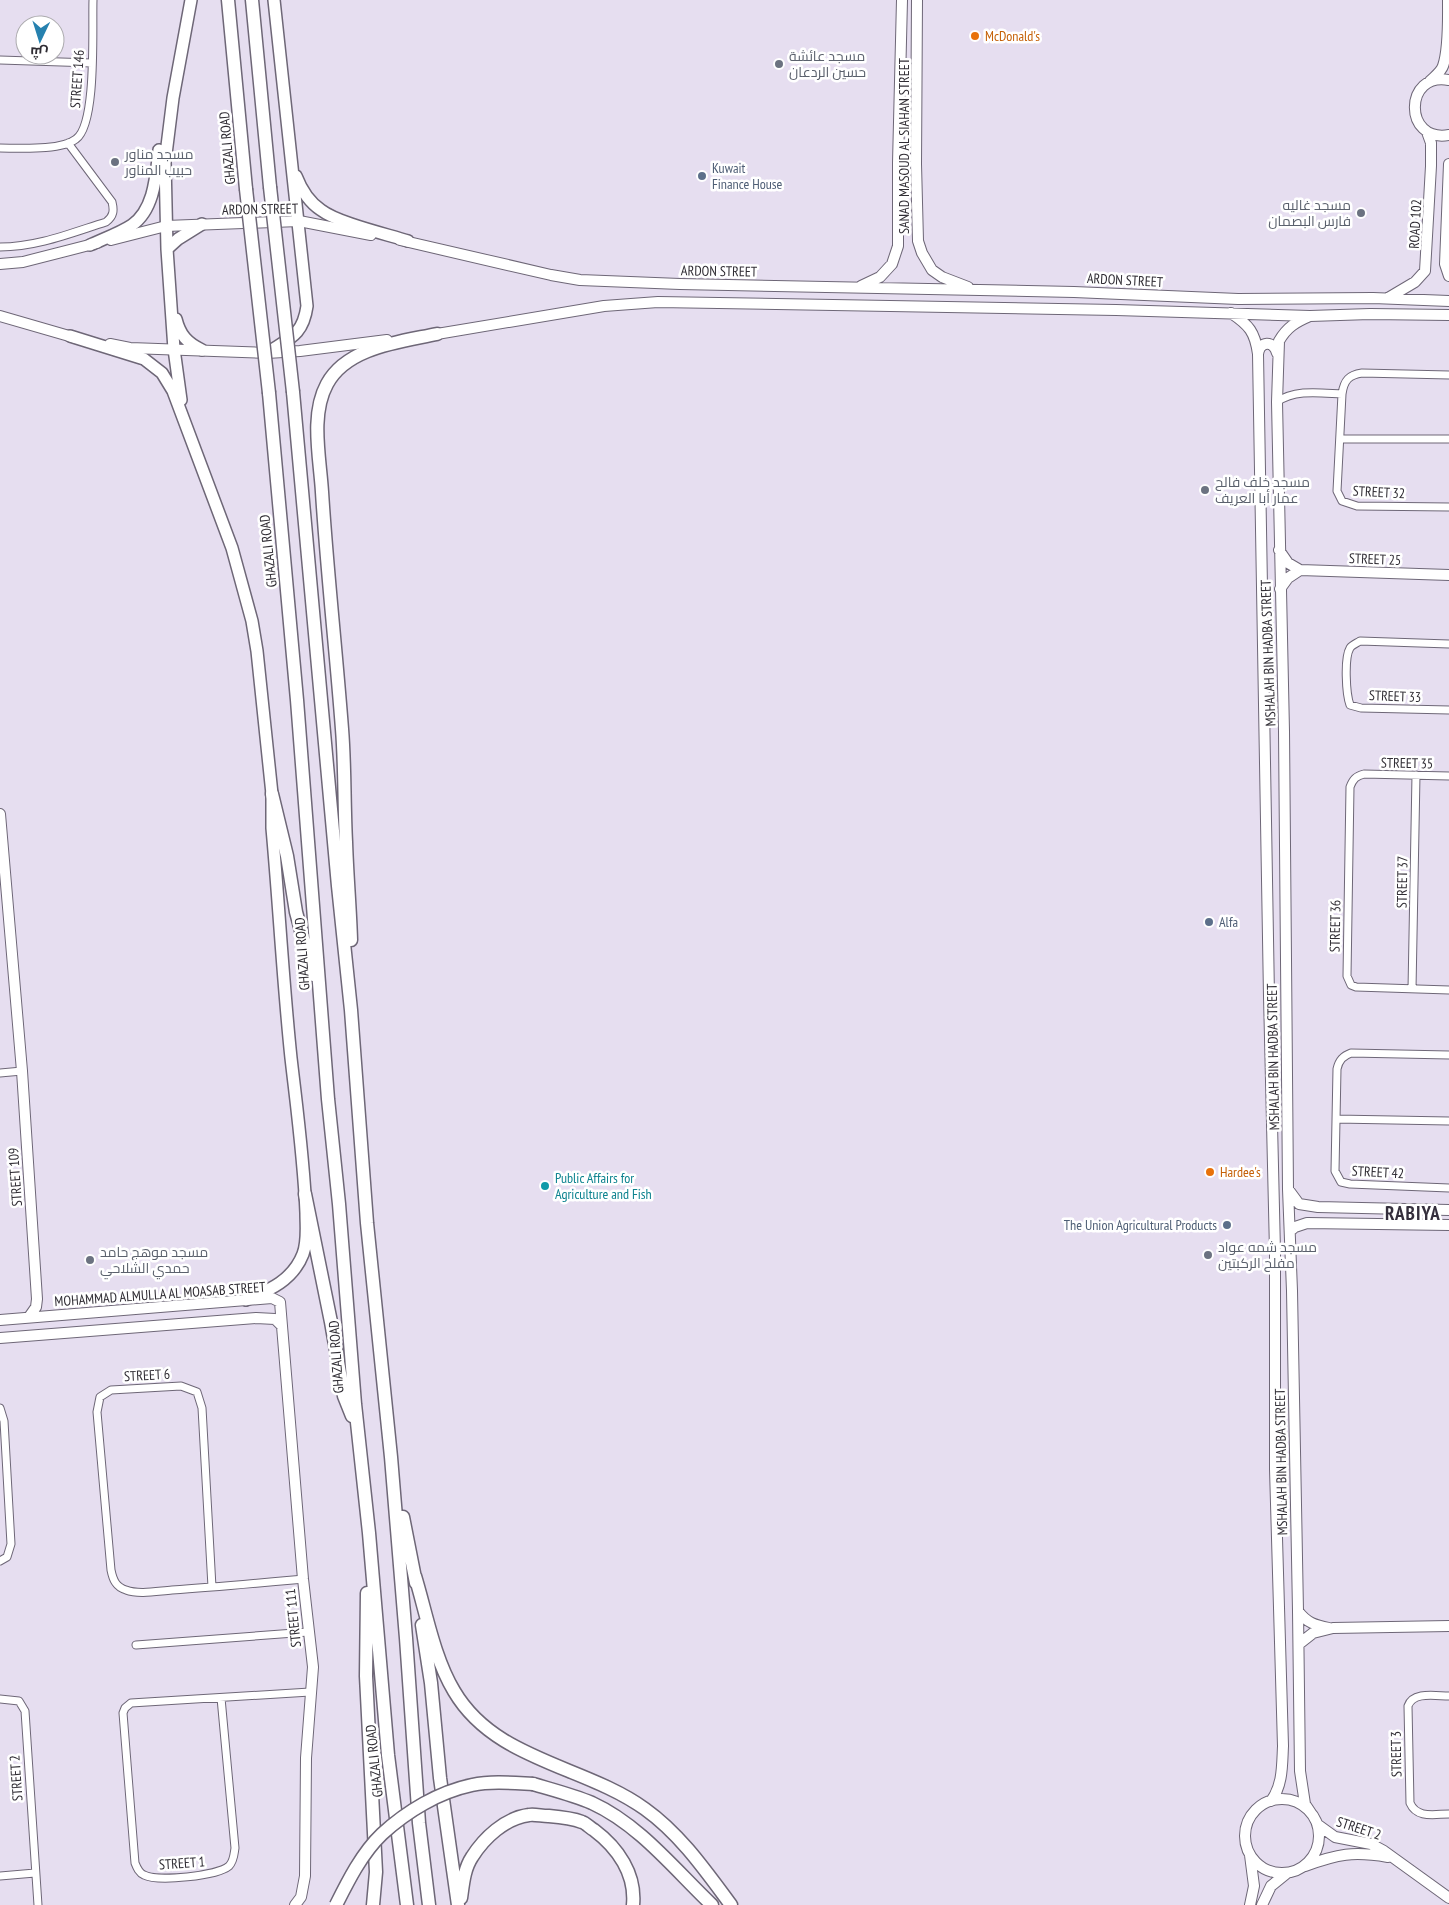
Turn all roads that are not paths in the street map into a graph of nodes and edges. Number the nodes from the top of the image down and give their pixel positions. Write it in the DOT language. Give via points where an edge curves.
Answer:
graph roads {
  1 [pos="93,0"];
  2 [pos="191,0"];
  3 [pos="228,0"];
  4 [pos="252,0"];
  5 [pos="260,0"];
  6 [pos="274,0"];
  7 [pos="902,0"];
  8 [pos="917,0"];
  9 [pos="1448,0"];
  10 [pos="1448,52"];
  11 [pos="0,60"];
  12 [pos="92,62"];
  13 [pos="1449,80"];
  14 [pos="1422,88"];
  15 [pos="173,98"];
  16 [pos="262,102"];
  17 [pos="1427,132"];
  18 [pos="1449,135"];
  19 [pos="68,143"];
  20 [pos="0,148"];
  21 [pos="290,156"];
  22 [pos="898,163"];
  23 [pos="916,164"];
  24 [pos="1449,164"];
  25 [pos="299,221"];
  26 [pos="202,224"];
  27 [pos="166,226"];
  28 [pos="408,242"];
  29 [pos="90,245"];
  30 [pos="0,247"];
  31 [pos="167,249"];
  32 [pos="0,264"];
  33 [pos="1449,276"];
  34 [pos="763,286"];
  35 [pos="857,288"];
  36 [pos="976,290"];
  37 [pos="1074,292"];
  38 [pos="171,298"];
  39 [pos="1387,299"];
  40 [pos="1449,301"];
  41 [pos="716,303"];
  42 [pos="1023,309"];
  43 [pos="1231,313"];
  44 [pos="1449,315"];
  45 [pos="0,316"];
  46 [pos="1310,316"];
  47 [pos="437,334"];
  48 [pos="70,336"];
  49 [pos="174,349"];
  50 [pos="202,350"];
  51 [pos="267,353"];
  52 [pos="1277,353"];
  53 [pos="1258,354"];
  54 [pos="1449,374"];
  55 [pos="1342,394"];
  56 [pos="1276,402"];
  57 [pos="182,417"];
  58 [pos="1340,439"];
  59 [pos="1449,439"];
  60 [pos="1449,507"];
  61 [pos="1279,550"];
  62 [pos="1300,570"];
  63 [pos="1449,575"];
  64 [pos="1280,590"];
  65 [pos="1449,644"];
  66 [pos="1449,710"];
  67 [pos="1265,730"];
  68 [pos="1284,730"];
  69 [pos="1364,774"];
  70 [pos="1416,775"];
  71 [pos="1449,776"];
  72 [pos="272,794"];
  73 [pos="0,814"];
  74 [pos="1412,989"];
  75 [pos="1449,990"];
  76 [pos="320,997"];
  77 [pos="351,1010"];
  78 [pos="1449,1055"];
  79 [pos="22,1071"];
  80 [pos="0,1073"];
  81 [pos="1336,1119"];
  82 [pos="1449,1121"];
  83 [pos="1449,1188"];
  84 [pos="1288,1189"];
  85 [pos="305,1194"];
  86 [pos="1447,1210"];
  87 [pos="1446,1225"];
  88 [pos="1290,1231"];
  89 [pos="1292,1291"];
  90 [pos="1274,1293"];
  91 [pos="37,1299"];
  92 [pos="246,1300"];
  93 [pos="206,1303"];
  94 [pos="50,1316"];
  95 [pos="29,1317"];
  96 [pos="0,1320"];
  97 [pos="1274,1320"];
  98 [pos="208,1322"];
  99 [pos="1292,1322"];
  100 [pos="282,1326"];
  101 [pos="0,1338"];
  102 [pos="0,1408"];
  103 [pos="358,1430"];
  104 [pos="391,1457"];
  105 [pos="369,1534"];
  106 [pos="0,1561"];
  107 [pos="415,1576"];
  108 [pos="303,1579"];
  109 [pos="212,1588"];
  110 [pos="1298,1611"];
  111 [pos="1449,1626"];
  112 [pos="1332,1628"];
  113 [pos="308,1632"];
  114 [pos="1299,1644"];
  115 [pos="136,1645"];
  116 [pos="310,1692"];
  117 [pos="1449,1696"];
  118 [pos="221,1698"];
  119 [pos="0,1700"];
  120 [pos="1271,1801"];
  121 [pos="1311,1813"];
  122 [pos="1449,1814"];
  123 [pos="1317,1824"];
  124 [pos="1250,1854"];
  125 [pos="1392,1857"];
  126 [pos="1304,1866"];
  127 [pos="35,1873"];
  128 [pos="1287,1873"];
  129 [pos="0,1876"];
  130 [pos="1449,1898"];
  131 [pos="38,1905"];
  132 [pos="295,1905"];
  133 [pos="336,1905"];
  134 [pos="373,1905"];
  135 [pos="407,1905"];
  136 [pos="429,1905"];
  137 [pos="459,1905"];
  138 [pos="633,1905"];
  139 [pos="712,1905"];
  140 [pos="731,1905"];
  141 [pos="1250,1905"];
  142 [pos="1262,1905"];
  1 -- 12 [label="street, STREET 146"];
  2 -- 15 [label="main road"];
  3 -- 76 [label="highway, GHAZALI ROAD, bridge" via="269,393"];
  4 -- 16 [label="highway"];
  5 -- 16 [label="highway"];
  6 -- 21 [label="main road"];
  7 -- 22 [label="street, SANAD MASOUD AL SIAHAN STREET"];
  8 -- 23 [label="street, SANAD MASOUD AL SIAHAN STREET"];
  9 -- 10 [label="street"];
  10 -- 14 [label="street" via="1440,72"];
  11 -- 12 [label="street"];
  12 -- 19 [label="street, STREET 146" via="85,128 76,140"];
  13 -- 14 [label="street" via="1437,80"];
  14 -- 17 [label="street" via="1416,98 1414,112"];
  15 -- 27 [label="main road" via="165,162"];
  15 -- 29 [label="main road" via="160,143 154,186 146,208 132,225"];
  16 -- 77 [label="highway, bridge" via="293,392"];
  17 -- 18 [label="street"];
  17 -- 39 [label="street, ROAD 102" via="1432,166 1424,271 1415,282"];
  19 -- 20 [label="street" via="37,148"];
  19 -- 30 [label="street" via="112,202 111,218 42,242"];
  21 -- 25 [label="main road"];
  21 -- 28 [label="main road" via="296,178 306,196 320,210"];
  22 -- 23 [label="street" via="906,170"];
  22 -- 35 [label="street, SANAD MASOUD AL SIAHAN STREET" via="896,254 880,277"];
  23 -- 36 [label="street, SANAD MASOUD AL SIAHAN STREET" via="918,241 922,253 932,270 942,277"];
  24 -- 33 [label="street" via="1445,264"];
  25 -- 26 [label="street, ARDON STREET"];
  25 -- 28 [label="street, ARDON STREET"];
  25 -- 51 [label="main road" via="306,317 300,330"];
  26 -- 27 [label="street, ARDON STREET"];
  26 -- 31 [label="main road"];
  27 -- 29 [label="street, ARDON STREET"];
  27 -- 31 [label="main road"];
  28 -- 34 [label="street, ARDON STREET" via="580,280"];
  29 -- 32 [label="street, ARDON STREET" via="22,262"];
  31 -- 38 [label="main road"];
  34 -- 35 [label="street, ARDON STREET"];
  34 -- 41 [label="street" via="716,290 711,294"];
  35 -- 36 [label="street, ARDON STREET"];
  36 -- 37 [label="street, ARDON STREET"];
  37 -- 39 [label="street, ARDON STREET" via="1238,299"];
  37 -- 42 [label="street" via="1082,299 1081,305 1042,305"];
  38 -- 49 [label="main road"];
  38 -- 50 [label="main road" via="182,335 188,343"];
  39 -- 40 [label="street, ARDON STREET"];
  41 -- 42 [label="street"];
  41 -- 47 [label="street" via="658,302 604,306"];
  42 -- 43 [label="street"];
  43 -- 46 [label="street"];
  43 -- 53 [label="street, MSHALAH BIN HADBA STREET" via="1252,332"];
  44 -- 46 [label="street"];
  45 -- 48 [label="street"];
  46 -- 52 [label="street, MSHALAH BIN HADBA STREET" via="1288,328 1279,341"];
  47 -- 51 [label="street"];
  47 -- 77 [label="highway" via="379,348 348,362 328,382 319,411 318,444 326,558 342,729"];
  48 -- 49 [label="street" via="130,348"];
  48 -- 57 [label="main road" via="144,359 155,366 168,381"];
  49 -- 50 [label="street"];
  49 -- 57 [label="main road"];
  50 -- 51 [label="street"];
  52 -- 53 [label="street" via="1276,348 1267,343 1258,349"];
  52 -- 56 [label="street, MSHALAH BIN HADBA STREET"];
  53 -- 67 [label="street, MSHALAH BIN HADBA STREET"];
  54 -- 55 [label="street, STREET 32" via="1362,372 1347,379"];
  55 -- 56 [label="street" via="1297,393"];
  55 -- 58 [label="street, STREET 32"];
  56 -- 61 [label="street, MSHALAH BIN HADBA STREET"];
  57 -- 72 [label="main road" via="232,548 248,605 257,652"];
  58 -- 59 [label="street"];
  58 -- 60 [label="street, STREET 32" via="1337,491 1342,501 1357,506"];
  61 -- 62 [label="street" via="1288,563"];
  61 -- 64 [label="street, MSHALAH BIN HADBA STREET"];
  62 -- 63 [label="street, STREET 25"];
  62 -- 64 [label="street" via="1288,578"];
  64 -- 68 [label="street, MSHALAH BIN HADBA STREET"];
  65 -- 66 [label="street, STREET 33" via="1360,641 1351,647 1348,655 1347,696 1350,705 1361,708"];
  67 -- 68 [label="street" via="1274,738"];
  67 -- 90 [label="street, MSHALAH BIN HADBA STREET"];
  68 -- 84 [label="street, MSHALAH BIN HADBA STREET"];
  69 -- 70 [label="street, STREET 35"];
  69 -- 74 [label="street, STREET 36" via="1357,776 1350,787 1348,981 1356,987"];
  70 -- 71 [label="street, STREET 35"];
  70 -- 74 [label="street, STREET 37"];
  72 -- 76 [label="highway" via="304,946"];
  72 -- 85 [label="main road" via="290,1049"];
  73 -- 79 [label="street, STREET 109"];
  74 -- 75 [label="street, STREET 36"];
  76 -- 103 [label="highway, GHAZALI ROAD"];
  77 -- 104 [label="highway" via="367,1223"];
  78 -- 81 [label="street, STREET 42" via="1351,1053 1344,1056 1337,1069"];
  79 -- 80 [label="street"];
  79 -- 91 [label="street, STREET 109"];
  81 -- 82 [label="street"];
  81 -- 83 [label="street, STREET 42" via="1335,1171 1341,1182"];
  84 -- 86 [label="street" via="1300,1204 1318,1208"];
  84 -- 88 [label="street, MSHALAH BIN HADBA STREET"];
  85 -- 92 [label="main road" via="306,1243 298,1265 274,1288"];
  85 -- 103 [label="highway" via="344,1396"];
  86 -- 87 [label="street" via="1438,1218"];
  87 -- 88 [label="street" via="1306,1223"];
  88 -- 89 [label="street, MSHALAH BIN HADBA STREET"];
  89 -- 90 [label="street" via="1283,1297"];
  89 -- 99 [label="street, MSHALAH BIN HADBA STREET"];
  90 -- 97 [label="street, MSHALAH BIN HADBA STREET"];
  91 -- 94 [label="street"];
  91 -- 95 [label="street, STREET 109" via="34,1312"];
  92 -- 93 [label="street, MOHAMMAD ALMULLA AL MOASAB STREET"];
  92 -- 100 [label="street, MOHAMMAD ALMULLA AL MOASAB STREET" via="278,1300 282,1306"];
  93 -- 94 [label="street, MOHAMMAD ALMULLA AL MOASAB STREET"];
  93 -- 98 [label="street"];
  94 -- 95 [label="street, MOHAMMAD ALMULLA AL MOASAB STREET"];
  95 -- 96 [label="street, MOHAMMAD ALMULLA AL MOASAB STREET"];
  97 -- 99 [label="street" via="1282,1314"];
  97 -- 120 [label="street, MSHALAH BIN HADBA STREET" via="1283,1746 1282,1775"];
  98 -- 100 [label="street" via="269,1318"];
  98 -- 101 [label="street"];
  99 -- 110 [label="street, MSHALAH BIN HADBA STREET"];
  100 -- 108 [label="street, STREET 111"];
  102 -- 106 [label="street" via="4,1421 11,1544 7,1557"];
  103 -- 105 [label="highway, GHAZALI ROAD"];
  104 -- 107 [label="highway"];
  104 -- 136 [label="highway"];
  105 -- 134 [label="highway" via="366,1666 376,1872"];
  105 -- 135 [label="highway, GHAZALI ROAD" via="388,1755"];
  107 -- 137 [label="highway"];
  107 -- 140 [label="highway" via="445,1672 469,1712 492,1733 521,1751 598,1782 645,1809 697,1859"];
  108 -- 109 [label="street, STREET 6"];
  108 -- 113 [label="street, STREET 111"];
  109 -- 109 [label="street, STREET 6" via="128,1591 113,1579 98,1412 100,1396 111,1390 181,1386 197,1392 202,1408"];
  110 -- 112 [label="street" via="1312,1624"];
  110 -- 114 [label="street, MSHALAH BIN HADBA STREET"];
  111 -- 112 [label="street"];
  112 -- 114 [label="street" via="1312,1633"];
  113 -- 115 [label="street"];
  113 -- 116 [label="street, STREET 111" via="313,1667"];
  114 -- 121 [label="street, MSHALAH BIN HADBA STREET" via="1300,1771 1305,1804"];
  116 -- 118 [label="street, STREET 1"];
  116 -- 132 [label="street, STREET 111" via="305,1876"];
  117 -- 122 [label="street, STREET 3" via="1414,1697 1409,1704 1408,1715 1411,1807 1423,1814"];
  118 -- 118 [label="street, STREET 1" via="131,1703 125,1708 135,1863 144,1875 157,1879 212,1873 231,1864 235,1848"];
  119 -- 127 [label="street, STREET 2" via="19,1701 24,1710"];
  120 -- 121 [label="street" via="1293,1801"];
  120 -- 124 [label="street" via="1257,1810 1248,1823 1245,1833"];
  121 -- 123 [label="street"];
  123 -- 125 [label="street, STREET 2" via="1335,1837 1371,1844"];
  123 -- 126 [label="street" via="1316,1852"];
  124 -- 128 [label="street" via="1262,1867"];
  124 -- 141 [label="street" via="1254,1886"];
  125 -- 126 [label="street, STREET 2" via="1357,1852"];
  125 -- 130 [label="street, STREET 2"];
  126 -- 128 [label="street"];
  127 -- 129 [label="street"];
  127 -- 131 [label="street, STREET 2"];
  128 -- 142 [label="street" via="1271,1886"];
  133 -- 139 [label="highway, bridge" via="358,1866 381,1835 406,1815 438,1796 472,1785 502,1783 533,1784 584,1800 613,1815 644,1838"];
  137 -- 138 [label="highway" via="471,1858 490,1834 528,1815 582,1822 607,1840 628,1871"];
}
